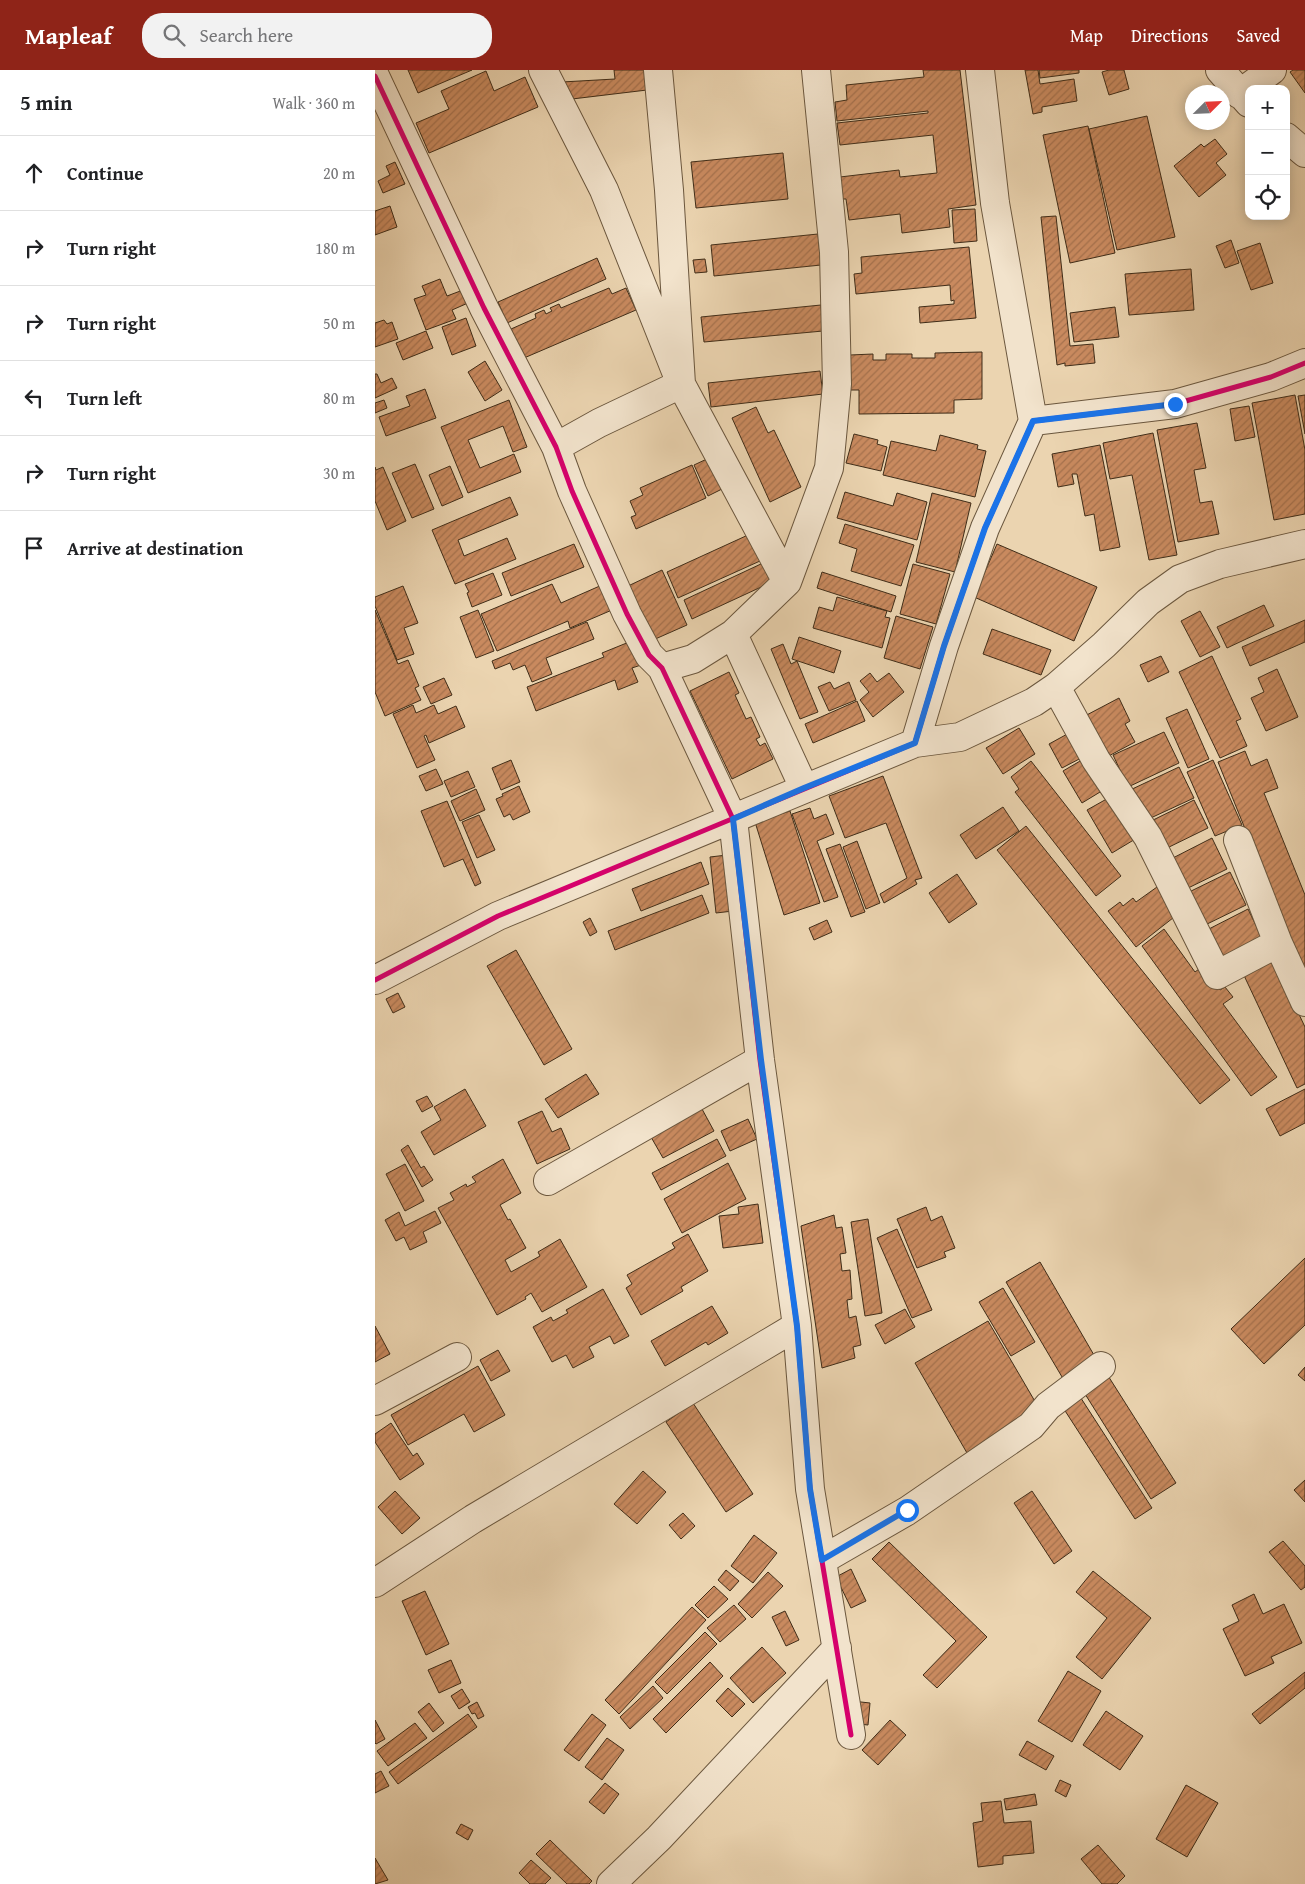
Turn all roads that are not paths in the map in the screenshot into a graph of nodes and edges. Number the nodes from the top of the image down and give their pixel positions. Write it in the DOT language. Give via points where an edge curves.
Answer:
graph roads {
  1 [pos="543,70"];
  2 [pos="658,70"];
  3 [pos="816,70"];
  4 [pos="980,70"];
  5 [pos="1220,70"];
  6 [pos="1272,70"];
  7 [pos="375,76"];
  8 [pos="1244,99"];
  9 [pos="1290,140"];
  10 [pos="1305,153"];
  11 [pos="1305,363"];
  12 [pos="681,384"];
  13 [pos="1033,421"];
  14 [pos="556,447"];
  15 [pos="1305,544"];
  16 [pos="787,582"];
  17 [pos="733,634"];
  18 [pos="662,668"];
  19 [pos="1056,687"];
  20 [pos="915,743"];
  21 [pos="804,788"];
  22 [pos="733,819"];
  23 [pos="1238,840"];
  24 [pos="1278,943"];
  25 [pos="375,980"];
  26 [pos="1305,1002"];
  27 [pos="761,1060"];
  28 [pos="548,1181"];
  29 [pos="797,1326"];
  30 [pos="457,1357"];
  31 [pos="1101,1366"];
  32 [pos="375,1401"];
  33 [pos="822,1560"];
  34 [pos="375,1583"];
  35 [pos="837,1648"];
  36 [pos="851,1736"];
  37 [pos="611,1884"];
  1 -- 12 [label="street" via="604,190"];
  2 -- 12 [label="street"];
  3 -- 16 [label="street" via="834,252 837,384 829,468"];
  4 -- 13 [label="street" via="995,203"];
  5 -- 8 [label="street"];
  6 -- 8 [label="street"];
  7 -- 14 [label="street" via="484,308"];
  9 -- 10 [label="street"];
  11 -- 13 [label="street" via="1271,377 1175,404"];
  12 -- 14 [label="street" via="599,422"];
  12 -- 16 [label="street"];
  13 -- 20 [label="street" via="985,528"];
  14 -- 18 [label="street" via="572,492 627,614 649,655"];
  15 -- 19 [label="street" via="1220,564 1180,579 1148,602"];
  16 -- 17 [label="street"];
  17 -- 18 [label="street" via="693,659"];
  17 -- 21 [label="street"];
  18 -- 22 [label="street"];
  19 -- 20 [label="street" via="1034,702 960,737"];
  19 -- 24 [label="street" via="1096,760 1148,838 1217,975"];
  20 -- 21 [label="street"];
  21 -- 22 [label="street"];
  22 -- 25 [label="street" via="498,916"];
  22 -- 27 [label="street"];
  23 -- 24 [label="street"];
  24 -- 26 [label="street"];
  27 -- 28 [label="street"];
  27 -- 29 [label="street"];
  29 -- 33 [label="street" via="810,1489"];
  29 -- 34 [label="street" via="473,1519"];
  30 -- 32 [label="street"];
  31 -- 33 [label="street" via="1048,1406 1031,1426 907,1510"];
  33 -- 35 [label="street"];
  35 -- 36 [label="street"];
  35 -- 37 [label="street" via="659,1838"];
}
